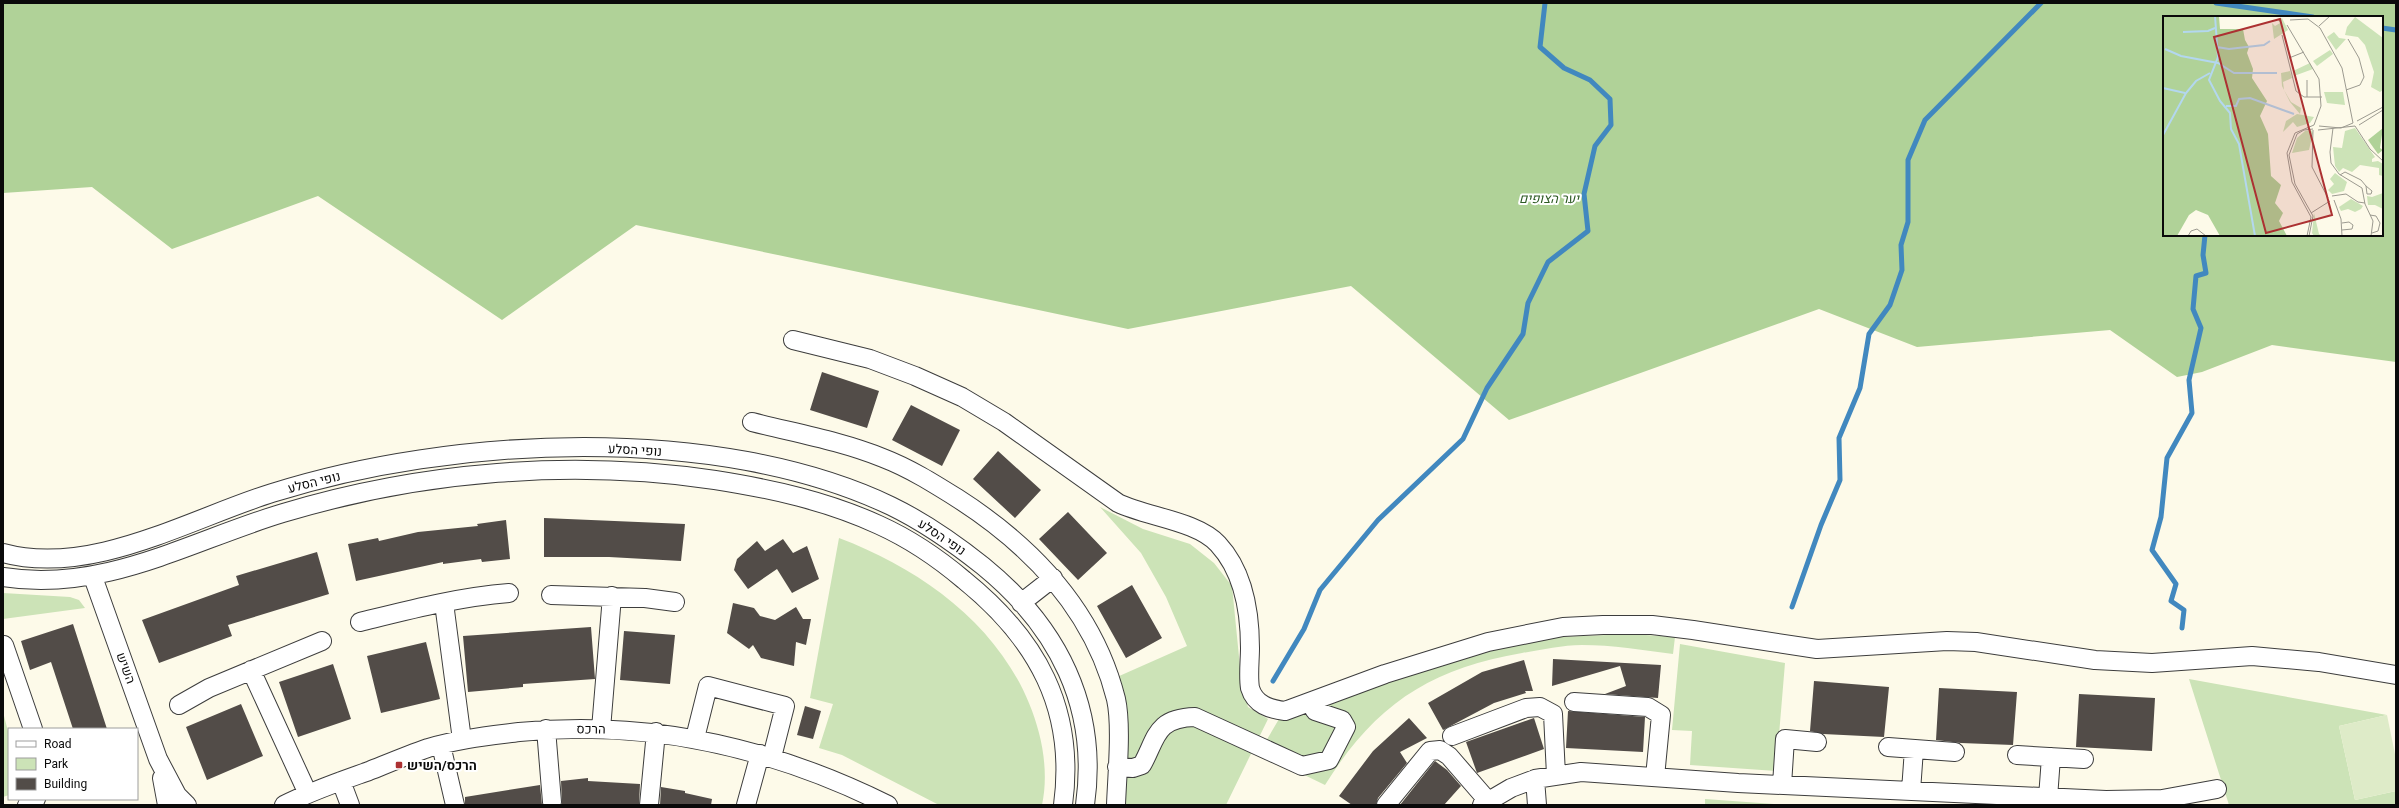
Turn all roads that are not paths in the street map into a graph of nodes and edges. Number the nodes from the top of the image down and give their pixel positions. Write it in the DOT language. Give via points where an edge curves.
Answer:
graph roads {
  1 [pos="793,340"];
  2 [pos="752,422"];
  3 [pos="3,553"];
  4 [pos="3,576"];
  5 [pos="93,577"];
  6 [pos="1053,578"];
  7 [pos="509,593"];
  8 [pos="551,595"];
  9 [pos="612,596"];
  10 [pos="675,602"];
  11 [pos="444,603"];
  12 [pos="1021,603"];
  13 [pos="360,622"];
  14 [pos="322,641"];
  15 [pos="4,645"];
  16 [pos="251,670"];
  17 [pos="2396,675"];
  18 [pos="1310,702"];
  19 [pos="1574,702"];
  20 [pos="180,705"];
  21 [pos="33,728"];
  22 [pos="601,729"];
  23 [pos="546,730"];
  24 [pos="656,732"];
  25 [pos="1452,736"];
  26 [pos="695,738"];
  27 [pos="462,740"];
  28 [pos="1817,742"];
  29 [pos="441,745"];
  30 [pos="1888,747"];
  31 [pos="1914,749"];
  32 [pos="1955,752"];
  33 [pos="766,755"];
  34 [pos="2017,755"];
  35 [pos="2051,757"];
  36 [pos="158,759"];
  37 [pos="2084,759"];
  38 [pos="1117,767"];
  39 [pos="1556,775"];
  40 [pos="1655,777"];
  41 [pos="1535,779"];
  42 [pos="341,781"];
  43 [pos="1782,785"];
  44 [pos="2217,789"];
  45 [pos="1911,791"];
  46 [pos="2048,798"];
  47 [pos="858,799"];
  48 [pos="1929,799"];
  49 [pos="295,800"];
  50 [pos="552,802"];
  51 [pos="1485,803"];
  52 [pos="2106,803"];
  53 [pos="167,805"];
  54 [pos="187,805"];
  55 [pos="270,805"];
  56 [pos="350,805"];
  57 [pos="455,805"];
  58 [pos="649,805"];
  59 [pos="746,805"];
  60 [pos="888,805"];
  61 [pos="1063,805"];
  62 [pos="1085,805"];
  63 [pos="1116,805"];
  64 [pos="1386,805"];
  65 [pos="1537,805"];
  1 -- 18 [label="street" via="870,359 962,396 1004,422 1118,503 1136,512 1199,530 1218,543 1242,586 1248,609 1250,688 1257,700 1271,710 1285,711"];
  2 -- 6 [label="street" via="853,447 924,477 992,520"];
  3 -- 12 [label="street, נופי הסלע" via="46,559 90,555 308,482 391,464 534,448 645,450 707,456 776,467 868,496 912,516 956,544 1002,582"];
  4 -- 5 [label="street, נופי הסלע" via="46,581"];
  5 -- 36 [label="street, השיש"];
  5 -- 61 [label="street, נופי הסלע" via="148,561 237,528 314,504 395,486 467,476 569,470 644,472 743,484 795,495 860,517 919,547 943,562 987,598 1010,623 1033,653 1060,714 1066,773"];
  6 -- 12 [label="street"];
  6 -- 38 [label="street" via="1077,608 1096,641 1106,666 1116,701"];
  7 -- 11 [label="street"];
  8 -- 9 [label="street"];
  9 -- 10 [label="street"];
  9 -- 22 [label="street"];
  11 -- 13 [label="street"];
  11 -- 27 [label="street"];
  12 -- 62 [label="street, נופי הסלע" via="1052,640 1082,708 1087,748"];
  14 -- 16 [label="street"];
  15 -- 21 [label="street"];
  16 -- 20 [label="street" via="208,688"];
  16 -- 49 [label="street"];
  17 -- 18 [label="street" via="2319,662 2258,656 2152,663 2095,660 1976,642 1817,649 1652,625 1603,625 1563,627 1488,642 1400,669"];
  18 -- 38 [label="street" via="1315,711 1342,720 1346,727 1329,760 1302,766 1194,717 1173,721 1156,732 1142,765 1133,768"];
  19 -- 40 [label="street" via="1648,707 1661,715"];
  22 -- 23 [label="street, הרכס"];
  22 -- 24 [label="street, הרכס"];
  23 -- 27 [label="street, הרכס"];
  23 -- 50 [label="street"];
  24 -- 26 [label="street, הרכס"];
  24 -- 58 [label="street"];
  25 -- 39 [label="street" via="1526,708 1540,707 1553,714"];
  26 -- 33 [label="street, הרכס"];
  26 -- 33 [label="street" via="708,686 785,706"];
  27 -- 29 [label="street, הרכס"];
  28 -- 43 [label="street" via="1785,739"];
  29 -- 42 [label="street, הרכס"];
  29 -- 57 [label="street"];
  30 -- 31 [label="street"];
  31 -- 32 [label="street"];
  31 -- 45 [label="street"];
  33 -- 47 [label="street, הרכס"];
  33 -- 59 [label="street"];
  34 -- 35 [label="street"];
  35 -- 37 [label="street"];
  35 -- 46 [label="street"];
  36 -- 53 [label="street, השיש"];
  36 -- 54 [label="street, השיש" via="177,795"];
  38 -- 63 [label="street"];
  39 -- 40 [label="street" via="1581,772"];
  39 -- 41 [label="street"];
  40 -- 43 [label="street"];
  41 -- 51 [label="street" via="1510,788"];
  41 -- 65 [label="street"];
  42 -- 49 [label="street, הרכס"];
  42 -- 56 [label="street"];
  43 -- 45 [label="street"];
  44 -- 52 [label="street" via="2162,799"];
  45 -- 48 [label="street"];
  46 -- 48 [label="street"];
  46 -- 52 [label="street"];
  47 -- 60 [label="street, הרכס"];
  49 -- 55 [label="street, הרכס"];
  51 -- 64 [label="street" via="1449,756 1440,750 1430,751"];
}
